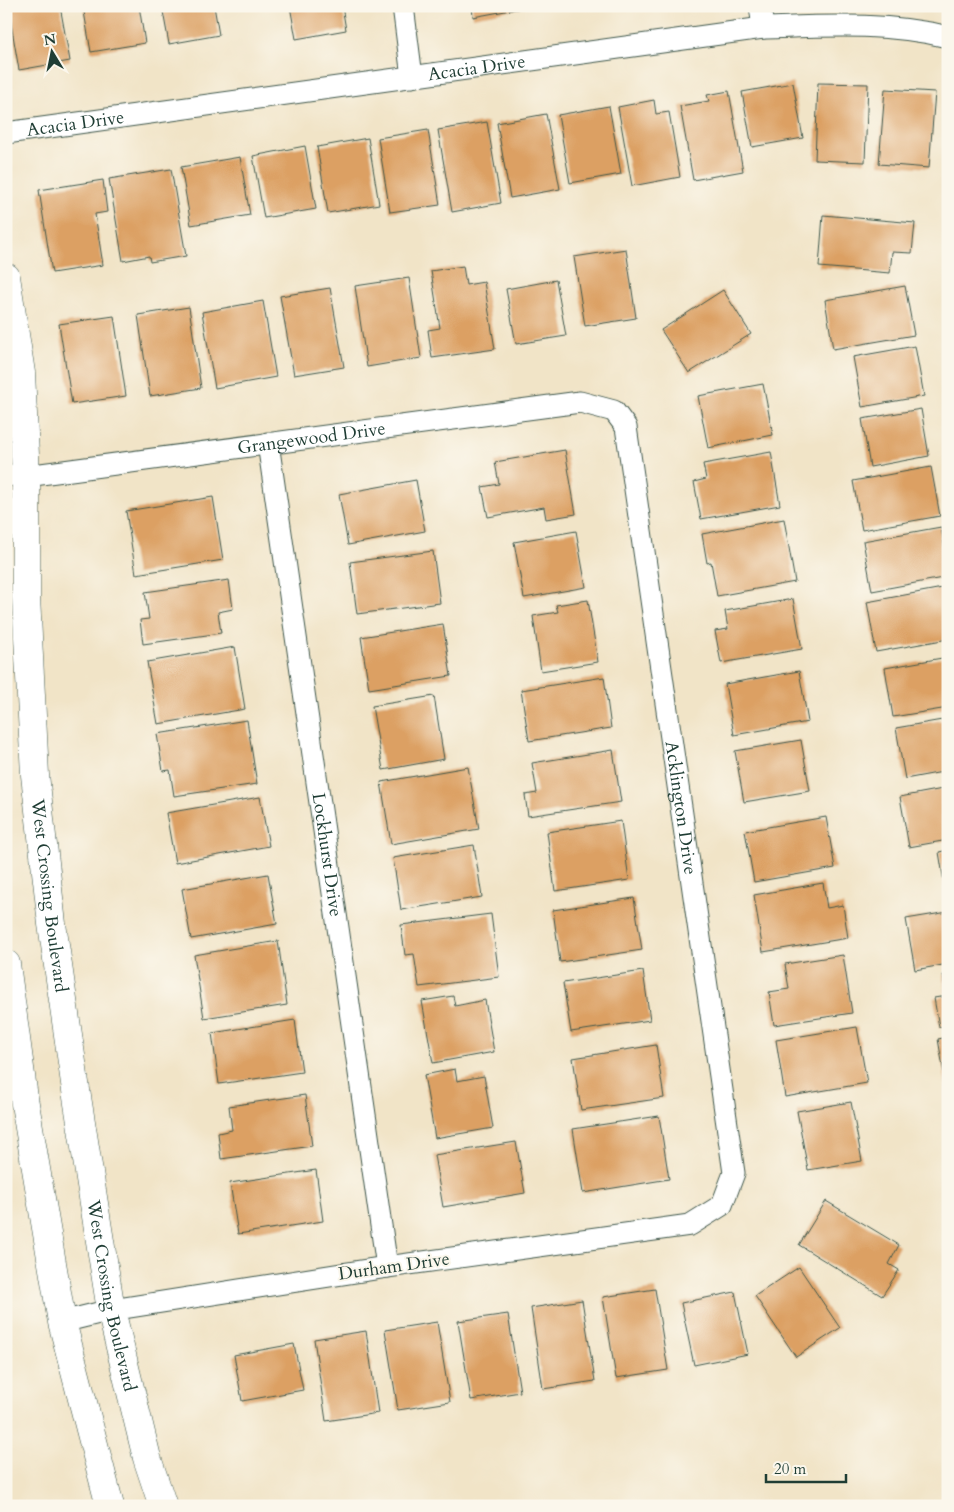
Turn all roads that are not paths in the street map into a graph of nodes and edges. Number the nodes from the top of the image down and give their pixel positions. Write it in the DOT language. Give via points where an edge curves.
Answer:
graph roads {
  1 [pos="403,6"];
  2 [pos="760,6"];
  3 [pos="763,28"];
  4 [pos="948,37"];
  5 [pos="412,77"];
  6 [pos="6,133"];
  7 [pos="6,277"];
  8 [pos="614,411"];
  9 [pos="268,443"];
  10 [pos="16,475"];
  11 [pos="6,964"];
  12 [pos="722,1206"];
  13 [pos="388,1267"];
  14 [pos="111,1310"];
  15 [pos="62,1322"];
  16 [pos="110,1506"];
  17 [pos="164,1506"];
  1 -- 5 [label="street"];
  2 -- 3 [label="street"];
  3 -- 4 [label="street, Acacia Drive" via="848,25"];
  3 -- 5 [label="street, Acacia Drive"];
  5 -- 6 [label="street, Acacia Drive"];
  7 -- 10 [label="street, West Crossing Boulevard" via="21,373"];
  8 -- 9 [label="street, Grangewood Drive" via="580,402"];
  8 -- 12 [label="street, Acklington Drive" via="626,427 734,1173"];
  9 -- 10 [label="street, Grangewood Drive"];
  9 -- 13 [label="street, Lockhurst Drive"];
  10 -- 14 [label="street, West Crossing Boulevard" via="35,775 71,1059"];
  11 -- 15 [label="street" via="24,1098"];
  12 -- 13 [label="street, Durham Drive" via="690,1224"];
  13 -- 14 [label="street, Durham Drive"];
  14 -- 15 [label="street, Durham Drive"];
  14 -- 17 [label="street, West Crossing Boulevard" via="147,1458"];
  15 -- 16 [label="street"];
}
